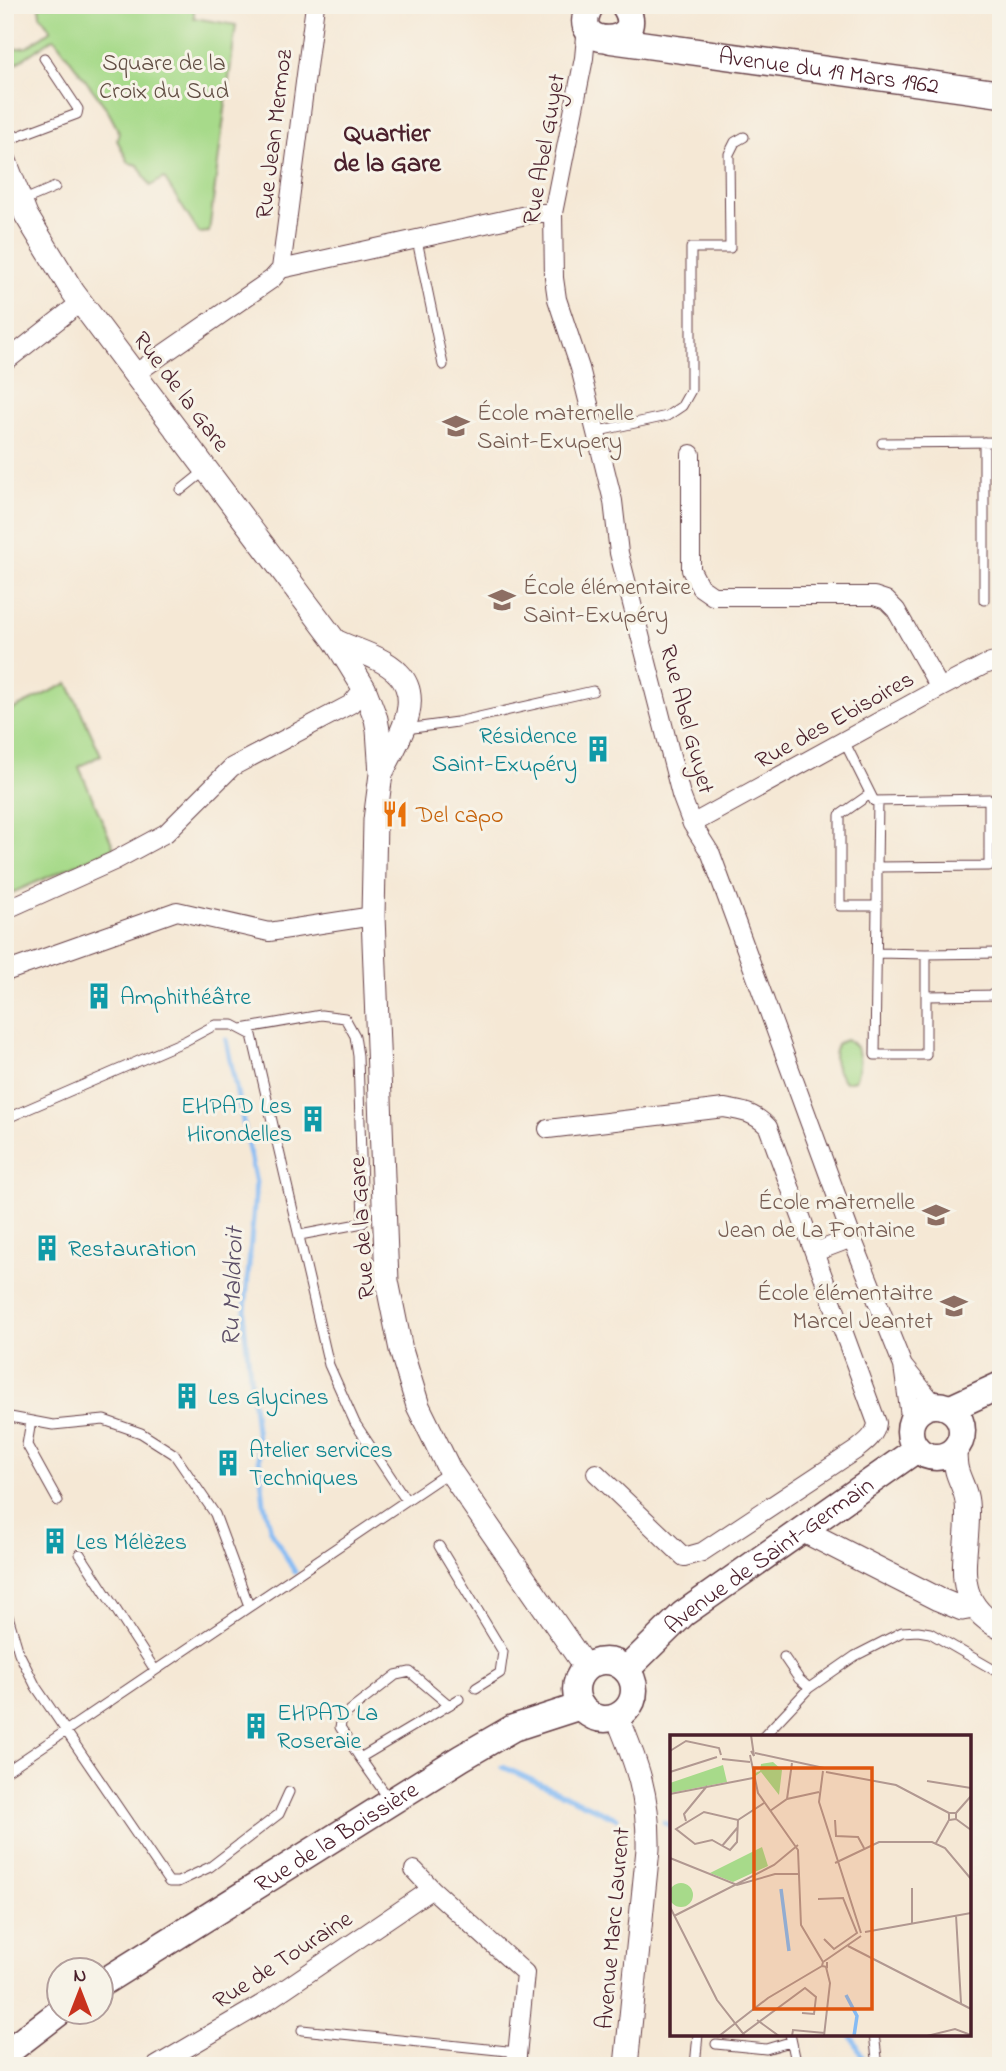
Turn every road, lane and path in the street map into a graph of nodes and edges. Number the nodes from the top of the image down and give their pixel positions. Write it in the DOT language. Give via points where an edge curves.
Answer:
graph roads {
  1 [pos="315,5"];
  2 [pos="626,10"];
  3 [pos="599,28"];
  4 [pos="658,45"];
  5 [pos="44,58"];
  6 [pos="1001,94"];
  7 [pos="744,138"];
  8 [pos="5,141"];
  9 [pos="5,161"];
  10 [pos="55,187"];
  11 [pos="20,202"];
  12 [pos="554,213"];
  13 [pos="416,240"];
  14 [pos="281,269"];
  15 [pos="81,302"];
  16 [pos="5,362"];
  17 [pos="443,365"];
  18 [pos="136,373"];
  19 [pos="594,432"];
  20 [pos="984,442"];
  21 [pos="1001,442"];
  22 [pos="882,443"];
  23 [pos="691,454"];
  24 [pos="208,469"];
  25 [pos="181,490"];
  26 [pos="984,600"];
  27 [pos="335,642"];
  28 [pos="375,659"];
  29 [pos="1001,660"];
  30 [pos="364,688"];
  31 [pos="940,688"];
  32 [pos="593,691"];
  33 [pos="402,729"];
  34 [pos="378,730"];
  35 [pos="844,741"];
  36 [pos="381,774"];
  37 [pos="870,793"];
  38 [pos="878,801"];
  39 [pos="692,824"];
  40 [pos="877,867"];
  41 [pos="877,906"];
  42 [pos="5,910"];
  43 [pos="373,916"];
  44 [pos="877,953"];
  45 [pos="1001,953"];
  46 [pos="926,954"];
  47 [pos="5,972"];
  48 [pos="1001,995"];
  49 [pos="926,996"];
  50 [pos="242,1029"];
  51 [pos="5,1119"];
  52 [pos="548,1129"];
  53 [pos="300,1236"];
  54 [pos="852,1238"];
  55 [pos="815,1252"];
  56 [pos="903,1366"];
  57 [pos="1001,1385"];
  58 [pos="1001,1396"];
  59 [pos="5,1416"];
  60 [pos="31,1421"];
  61 [pos="911,1423"];
  62 [pos="945,1438"];
  63 [pos="450,1471"];
  64 [pos="596,1472"];
  65 [pos="406,1500"];
  66 [pos="58,1501"];
  67 [pos="802,1530"];
  68 [pos="439,1546"];
  69 [pos="80,1554"];
  70 [pos="5,1606"];
  71 [pos="249,1606"];
  72 [pos="973,1607"];
  73 [pos="1001,1628"];
  74 [pos="784,1657"];
  75 [pos="586,1668"];
  76 [pos="155,1670"];
  77 [pos="626,1670"];
  78 [pos="1001,1674"];
  79 [pos="475,1688"];
  80 [pos="809,1688"];
  81 [pos="459,1699"];
  82 [pos="449,1705"];
  83 [pos="581,1706"];
  84 [pos="617,1716"];
  85 [pos="66,1730"];
  86 [pos="765,1735"];
  87 [pos="360,1758"];
  88 [pos="5,1772"];
  89 [pos="289,1792"];
  90 [pos="390,1801"];
  91 [pos="414,1870"];
  92 [pos="432,1889"];
  93 [pos="116,1974"];
  94 [pos="46,2023"];
  95 [pos="302,2030"];
  96 [pos="698,2036"];
  97 [pos="874,2036"];
  98 [pos="790,2038"];
  99 [pos="716,2044"];
  100 [pos="5,2054"];
  101 [pos="516,2059"];
  102 [pos="156,2066"];
  103 [pos="626,2066"];
  104 [pos="695,2066"];
  105 [pos="797,2066"];
  106 [pos="878,2066"];
  1 -- 14 [label="street, Rue Jean Mermoz"];
  2 -- 3 [label="main road" via="623,34"];
  2 -- 4 [label="main road"];
  3 -- 4 [label="main road, Avenue du 19 Mars 1962"];
  3 -- 12 [label="street, Rue Abel Guyet" via="584,58"];
  4 -- 6 [label="main road, Avenue du 19 Mars 1962"];
  5 -- 8 [label="lane" via="78,109 76,114"];
  7 -- 19 [label="lane" via="735,142 729,155 730,248 691,248 691,390 682,407 667,416"];
  9 -- 11 [label="street, Rue de la Gare"];
  10 -- 11 [label="lane"];
  11 -- 15 [label="street, Rue de la Gare"];
  12 -- 13 [label="street"];
  12 -- 19 [label="street, Rue Abel Guyet" via="556,299 580,368"];
  13 -- 14 [label="street"];
  13 -- 17 [label="lane"];
  14 -- 18 [label="street"];
  15 -- 16 [label="street"];
  15 -- 18 [label="street, Rue de la Gare"];
  18 -- 24 [label="street, Rue de la Gare"];
  19 -- 39 [label="street, Rue Abel Guyet" via="613,501 619,553"];
  20 -- 21 [label="lane"];
  20 -- 22 [label="lane"];
  20 -- 26 [label="lane"];
  23 -- 31 [label="street" via="691,570 700,587 713,596 874,596 886,600"];
  24 -- 25 [label="lane"];
  24 -- 27 [label="street, Rue de la Gare"];
  27 -- 28 [label="street, Rue de la Gare"];
  27 -- 30 [label="street, Rue de la Gare"];
  28 -- 30 [label="street"];
  28 -- 33 [label="street, Rue de la Gare" via="397,671 405,683 408,715"];
  29 -- 31 [label="street, Rue des Ebisoires"];
  30 -- 34 [label="street, Rue de la Gare"];
  30 -- 42 [label="street" via="351,704 232,767 166,833"];
  31 -- 35 [label="street, Rue des Ebisoires"];
  32 -- 33 [label="lane"];
  33 -- 34 [label="street"];
  33 -- 36 [label="street, Rue de la Gare"];
  34 -- 36 [label="street, Rue de la Gare"];
  35 -- 37 [label="lane"];
  35 -- 39 [label="street, Rue des Ebisoires"];
  36 -- 43 [label="street, Rue de la Gare" via="374,827"];
  37 -- 38 [label="lane"];
  37 -- 41 [label="lane" via="840,815 840,906"];
  38 -- 40 [label="lane"];
  38 -- 40 [label="lane" via="989,799 989,866"];
  39 -- 54 [label="street, Rue Abel Guyet" via="710,854"];
  40 -- 41 [label="lane"];
  41 -- 44 [label="lane"];
  43 -- 47 [label="street" via="269,932 177,911"];
  43 -- 63 [label="street, Rue de la Gare" via="387,1281 418,1406"];
  44 -- 46 [label="lane"];
  44 -- 49 [label="lane" via="876,1055 926,1055"];
  45 -- 46 [label="lane"];
  46 -- 49 [label="lane"];
  48 -- 49 [label="lane"];
  50 -- 51 [label="lane" via="233,1024 215,1025"];
  50 -- 53 [label="lane" via="252,1035"];
  50 -- 53 [label="lane" via="321,1015 345,1018 355,1036 363,1223"];
  52 -- 55 [label="street" via="724,1108 750,1112 768,1127"];
  53 -- 65 [label="lane" via="329,1365 355,1423"];
  54 -- 55 [label="street"];
  54 -- 56 [label="street, Rue Abel Guyet"];
  55 -- 64 [label="street" via="877,1423 868,1441 702,1552 684,1557"];
  56 -- 61 [label="street, Rue Abel Guyet"];
  56 -- 62 [label="street, Rue Abel Guyet"];
  57 -- 62 [label="main road, Avenue de Saint-Germain"];
  58 -- 62 [label="main road, Avenue de Saint-Germain"];
  59 -- 60 [label="lane"];
  60 -- 66 [label="lane" via="27,1445"];
  60 -- 71 [label="lane" via="53,1425 104,1420 141,1433 174,1454 215,1514"];
  61 -- 62 [label="main road" via="910,1437"];
  62 -- 67 [label="main road, Avenue de Saint-Germain"];
  62 -- 72 [label="street" via="967,1504 962,1576"];
  63 -- 65 [label="lane"];
  63 -- 75 [label="street, Rue de la Gare"];
  65 -- 71 [label="lane"];
  67 -- 72 [label="street" via="938,1599 962,1609"];
  67 -- 77 [label="main road, Avenue de Saint-Germain" via="683,1614"];
  68 -- 79 [label="lane" via="503,1652 500,1673"];
  69 -- 76 [label="lane"];
  70 -- 85 [label="lane" via="19,1653"];
  71 -- 76 [label="lane"];
  72 -- 73 [label="street"];
  74 -- 80 [label="lane"];
  75 -- 77 [label="main road" via="602,1661"];
  75 -- 83 [label="main road" via="576,1687"];
  76 -- 85 [label="lane"];
  77 -- 84 [label="main road" via="633,1695"];
  78 -- 80 [label="lane" via="930,1633 902,1632 855,1656"];
  80 -- 86 [label="lane"];
  81 -- 82 [label="lane"];
  82 -- 87 [label="lane"];
  82 -- 87 [label="lane" via="410,1672 396,1675 343,1716 340,1727"];
  83 -- 84 [label="main road" via="593,1716"];
  83 -- 90 [label="main road, Rue de la Boissière" via="513,1728"];
  84 -- 103 [label="street, Avenue Marc Laurent" via="641,1782 648,1817"];
  85 -- 88 [label="lane"];
  85 -- 89 [label="lane" via="169,1882 210,1867 279,1814"];
  87 -- 90 [label="lane"];
  90 -- 93 [label="main road, Rue de la Boissière"];
  91 -- 92 [label="street"];
  92 -- 101 [label="street" via="525,1973"];
  92 -- 102 [label="street, Rue de Touraine" via="267,2001"];
  94 -- 100 [label="main road"];
  95 -- 101 [label="lane"];
  96 -- 104 [label="lane"];
  97 -- 106 [label="lane"];
  98 -- 99 [label="lane" via="766,2049"];
  98 -- 105 [label="lane"];
}
